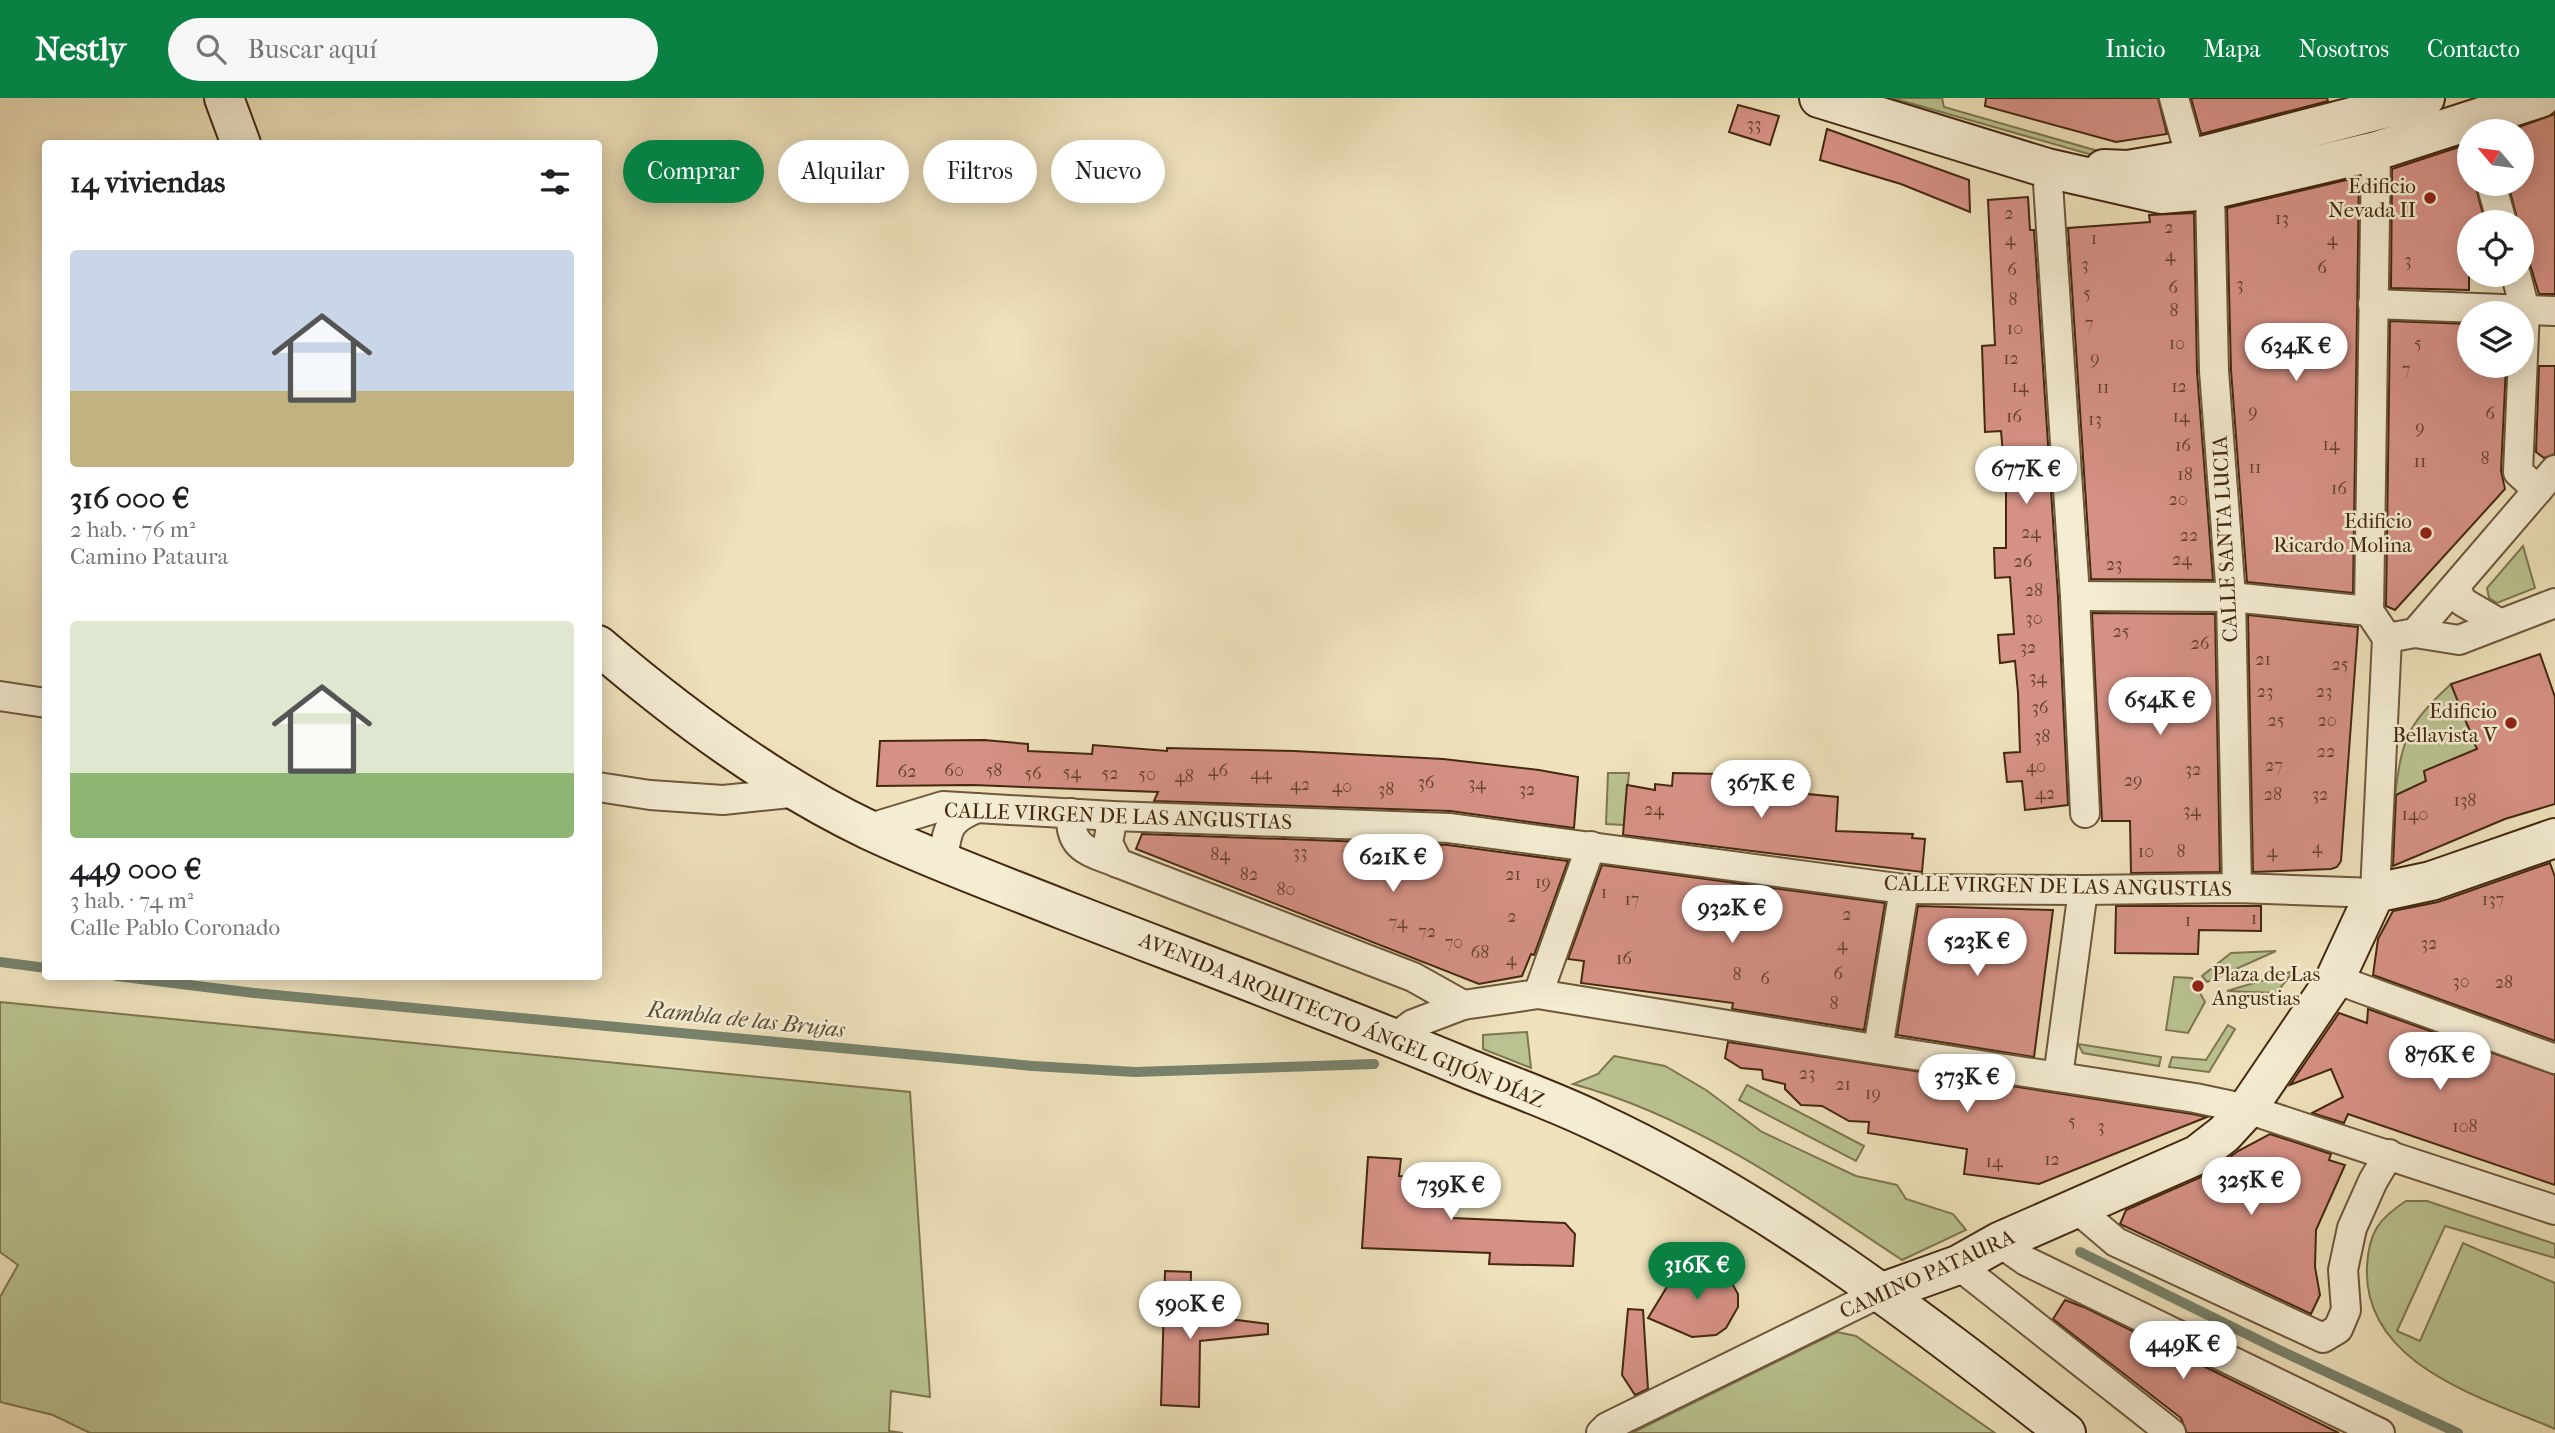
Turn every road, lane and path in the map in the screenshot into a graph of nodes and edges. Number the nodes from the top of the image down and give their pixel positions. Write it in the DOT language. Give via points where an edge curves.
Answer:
graph roads {
  1 [pos="224,98"];
  2 [pos="1819,98"];
  3 [pos="2174,98"];
  4 [pos="2426,98"];
  5 [pos="2540,98"];
  6 [pos="2489,119"];
  7 [pos="2457,130"];
  8 [pos="240,140"];
  9 [pos="2376,151"];
  10 [pos="2047,168"];
  11 [pos="2201,174"];
  12 [pos="2373,304"];
  13 [pos="2457,307"];
  14 [pos="2534,311"];
  15 [pos="2555,312"];
  16 [pos="2522,378"];
  17 [pos="2547,480"];
  18 [pos="2455,588"];
  19 [pos="2076,596"];
  20 [pos="2231,597"];
  21 [pos="2555,603"];
  22 [pos="2369,611"];
  23 [pos="2499,623"];
  24 [pos="2416,632"];
  25 [pos="2387,638"];
  26 [pos="602,648"];
  27 [pos="0,696"];
  28 [pos="42,702"];
  29 [pos="602,788"];
  30 [pos="800,792"];
  31 [pos="978,808"];
  32 [pos="1071,813"];
  33 [pos="2085,813"];
  34 [pos="1113,816"];
  35 [pos="867,829"];
  36 [pos="2555,838"];
  37 [pos="1591,846"];
  38 [pos="1118,863"];
  39 [pos="952,866"];
  40 [pos="2237,888"];
  41 [pos="1904,889"];
  42 [pos="2083,890"];
  43 [pos="2375,892"];
  44 [pos="2335,979"];
  45 [pos="1538,994"];
  46 [pos="1464,1005"];
  47 [pos="1394,1038"];
  48 [pos="1878,1049"];
  49 [pos="2555,1059"];
  50 [pos="2058,1077"];
  51 [pos="2247,1109"];
  52 [pos="2389,1154"];
  53 [pos="2076,1208"];
  54 [pos="2555,1210"];
  55 [pos="2000,1242"];
  56 [pos="1958,1265"];
  57 [pos="1880,1293"];
  58 [pos="1955,1347"];
  59 [pos="1601,1433"];
  60 [pos="2066,1433"];
  61 [pos="2171,1433"];
  62 [pos="2380,1433"];
  1 -- 8 [label="street"];
  2 -- 10 [label="street"];
  3 -- 11 [label="street, CALLE SANTA LUCIA"];
  4 -- 11 [label="street"];
  5 -- 6 [label="street"];
  7 -- 9 [label="street"];
  9 -- 11 [label="street"];
  9 -- 12 [label="street"];
  10 -- 11 [label="street"];
  10 -- 19 [label="street"];
  11 -- 20 [label="street, CALLE SANTA LUCIA"];
  12 -- 13 [label="street"];
  12 -- 22 [label="street"];
  14 -- 15 [label="street"];
  16 -- 17 [label="street" via="2518,472"];
  17 -- 18 [label="street"];
  18 -- 23 [label="street" via="2463,602"];
  18 -- 24 [label="street"];
  19 -- 20 [label="street"];
  19 -- 33 [label="street"];
  20 -- 22 [label="street"];
  20 -- 40 [label="street, CALLE SANTA LUCIA"];
  21 -- 23 [label="street"];
  22 -- 25 [label="street"];
  23 -- 24 [label="street" via="2459,639"];
  24 -- 25 [label="street"];
  25 -- 43 [label="street"];
  26 -- 30 [label="street, AVENIDA ARQUITECTO ÁNGEL GIJÓN DÍAZ" via="650,689"];
  27 -- 28 [label="street"];
  29 -- 30 [label="street" via="723,800"];
  30 -- 35 [label="street, AVENIDA ARQUITECTO ÁNGEL GIJÓN DÍAZ"];
  31 -- 32 [label="street, CALLE VIRGEN DE LAS ANGUSTIAS"];
  31 -- 35 [label="street, CALLE VIRGEN DE LAS ANGUSTIAS" via="943,806"];
  31 -- 39 [label="street" via="958,816 946,837 944,855"];
  32 -- 34 [label="street, CALLE VIRGEN DE LAS ANGUSTIAS"];
  32 -- 38 [label="street" via="1070,830 1079,847"];
  34 -- 37 [label="street, CALLE VIRGEN DE LAS ANGUSTIAS" via="1450,828"];
  34 -- 38 [label="street" via="1108,843"];
  35 -- 39 [label="street, AVENIDA ARQUITECTO ÁNGEL GIJÓN DÍAZ"];
  36 -- 43 [label="street" via="2431,881"];
  37 -- 41 [label="street, CALLE VIRGEN DE LAS ANGUSTIAS"];
  37 -- 45 [label="street"];
  38 -- 46 [label="street" via="1413,977"];
  39 -- 47 [label="street, AVENIDA ARQUITECTO ÁNGEL GIJÓN DÍAZ"];
  40 -- 42 [label="street, CALLE VIRGEN DE LAS ANGUSTIAS"];
  40 -- 43 [label="street, CALLE VIRGEN DE LAS ANGUSTIAS"];
  41 -- 42 [label="street, CALLE VIRGEN DE LAS ANGUSTIAS"];
  41 -- 48 [label="street"];
  42 -- 50 [label="street"];
  43 -- 44 [label="street, CAMINO PATAURA"];
  44 -- 49 [label="street"];
  44 -- 51 [label="street, CAMINO PATAURA"];
  45 -- 46 [label="street"];
  45 -- 48 [label="street"];
  46 -- 47 [label="street" via="1413,1024"];
  47 -- 57 [label="street, AVENIDA ARQUITECTO ÁNGEL GIJÓN DÍAZ" via="1596,1121 1691,1171"];
  48 -- 50 [label="street"];
  50 -- 51 [label="street"];
  51 -- 52 [label="street"];
  51 -- 53 [label="street, CAMINO PATAURA" via="2197,1155"];
  52 -- 53 [label="street" via="2352,1228 2343,1270 2346,1310 2338,1329 2323,1338 2116,1242"];
  52 -- 54 [label="street"];
  53 -- 55 [label="street, CAMINO PATAURA"];
  55 -- 56 [label="street, CAMINO PATAURA"];
  55 -- 62 [label="street" via="2026,1261"];
  56 -- 57 [label="street, CAMINO PATAURA"];
  56 -- 58 [label="street" via="1943,1306"];
  56 -- 61 [label="street"];
  57 -- 58 [label="street, AVENIDA ARQUITECTO ÁNGEL GIJÓN DÍAZ"];
  57 -- 59 [label="street, CAMINO PATAURA"];
  58 -- 60 [label="street, AVENIDA ARQUITECTO ÁNGEL GIJÓN DÍAZ"];
}
